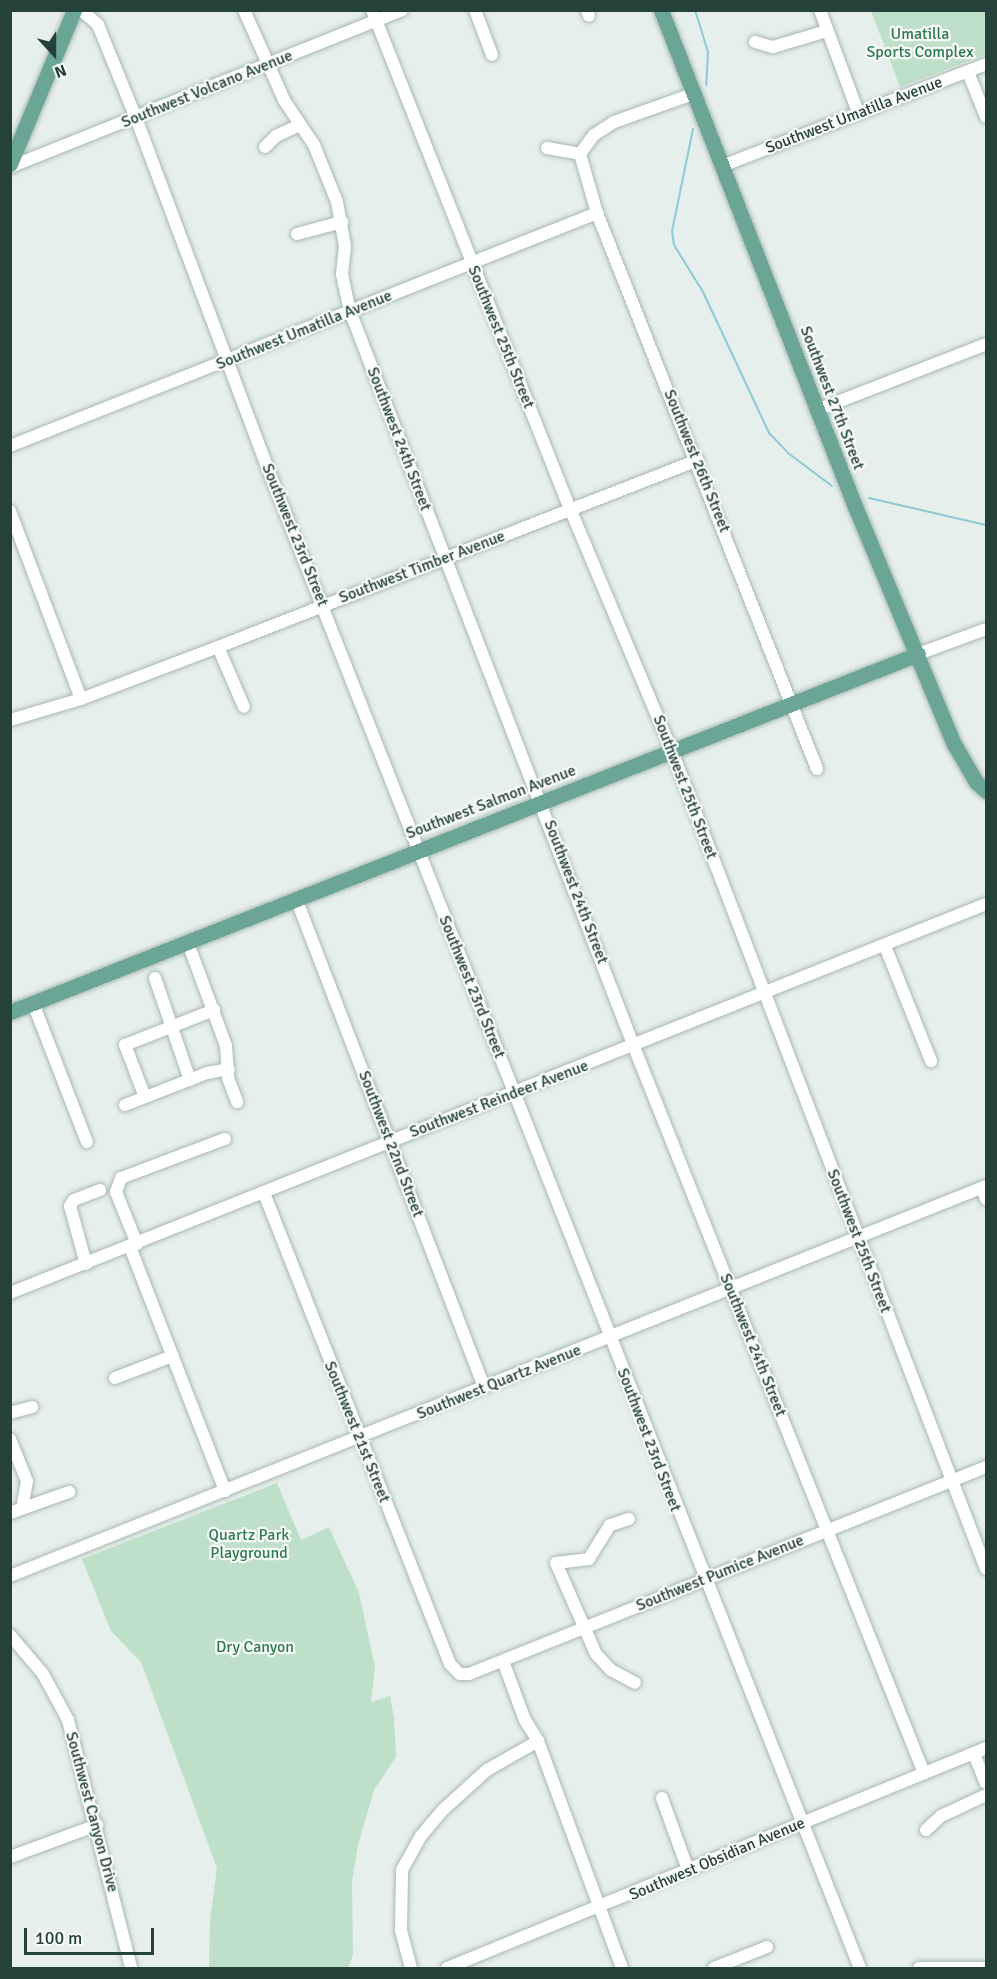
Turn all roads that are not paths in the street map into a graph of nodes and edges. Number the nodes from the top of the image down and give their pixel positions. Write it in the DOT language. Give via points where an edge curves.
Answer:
graph roads {
  1 [pos="74,10"];
  2 [pos="81,10"];
  3 [pos="244,10"];
  4 [pos="402,10"];
  5 [pos="475,10"];
  6 [pos="661,10"];
  7 [pos="820,10"];
  8 [pos="374,15"];
  9 [pos="827,30"];
  10 [pos="755,42"];
  11 [pos="492,55"];
  12 [pos="266,64"];
  13 [pos="987,64"];
  14 [pos="968,72"];
  15 [pos="693,94"];
  16 [pos="858,112"];
  17 [pos="987,117"];
  18 [pos="136,118"];
  19 [pos="300,125"];
  20 [pos="265,147"];
  21 [pos="547,148"];
  22 [pos="580,154"];
  23 [pos="10,165"];
  24 [pos="722,166"];
  25 [pos="597,213"];
  26 [pos="342,222"];
  27 [pos="297,234"];
  28 [pos="472,263"];
  29 [pos="350,311"];
  30 [pos="987,344"];
  31 [pos="226,362"];
  32 [pos="817,410"];
  33 [pos="10,446"];
  34 [pos="698,460"];
  35 [pos="571,509"];
  36 [pos="10,511"];
  37 [pos="444,559"];
  38 [pos="323,605"];
  39 [pos="987,629"];
  40 [pos="218,648"];
  41 [pos="918,654"];
  42 [pos="81,699"];
  43 [pos="792,703"];
  44 [pos="244,707"];
  45 [pos="10,720"];
  46 [pos="673,754"];
  47 [pos="816,769"];
  48 [pos="987,791"];
  49 [pos="541,801"];
  50 [pos="417,849"];
  51 [pos="297,901"];
  52 [pos="987,904"];
  53 [pos="188,943"];
  54 [pos="885,946"];
  55 [pos="155,978"];
  56 [pos="763,993"];
  57 [pos="33,1003"];
  58 [pos="214,1010"];
  59 [pos="10,1012"];
  60 [pos="172,1027"];
  61 [pos="634,1047"];
  62 [pos="932,1061"];
  63 [pos="229,1070"];
  64 [pos="190,1080"];
  65 [pos="514,1093"];
  66 [pos="145,1097"];
  67 [pos="237,1102"];
  68 [pos="125,1105"];
  69 [pos="225,1138"];
  70 [pos="87,1142"];
  71 [pos="390,1142"];
  72 [pos="100,1190"];
  73 [pos="985,1191"];
  74 [pos="264,1193"];
  75 [pos="858,1238"];
  76 [pos="134,1246"];
  77 [pos="86,1264"];
  78 [pos="11,1289"];
  79 [pos="730,1289"];
  80 [pos="609,1337"];
  81 [pos="173,1356"];
  82 [pos="115,1378"];
  83 [pos="484,1387"];
  84 [pos="32,1407"];
  85 [pos="10,1413"];
  86 [pos="358,1438"];
  87 [pos="10,1439"];
  88 [pos="987,1467"];
  89 [pos="952,1481"];
  90 [pos="225,1491"];
  91 [pos="69,1492"];
  92 [pos="16,1510"];
  93 [pos="629,1519"];
  94 [pos="827,1531"];
  95 [pos="987,1569"];
  96 [pos="10,1576"];
  97 [pos="704,1580"];
  98 [pos="583,1628"];
  99 [pos="10,1635"];
  100 [pos="503,1661"];
  101 [pos="454,1670"];
  102 [pos="635,1683"];
  103 [pos="538,1741"];
  104 [pos="987,1748"];
  105 [pos="974,1754"];
  106 [pos="924,1773"];
  107 [pos="987,1783"];
  108 [pos="987,1795"];
  109 [pos="662,1798"];
  110 [pos="803,1823"];
  111 [pos="97,1825"];
  112 [pos="926,1830"];
  113 [pos="10,1857"];
  114 [pos="688,1870"];
  115 [pos="600,1909"];
  116 [pos="767,1947"];
  117 [pos="131,1968"];
  118 [pos="411,1968"];
  119 [pos="447,1968"];
  120 [pos="622,1968"];
  121 [pos="714,1968"];
  122 [pos="860,1968"];
  123 [pos="919,1968"];
  124 [pos="987,1968"];
  1 -- 23 [label="main road"];
  2 -- 18 [label="street, Southwest 23rd Street" via="98,25"];
  3 -- 12 [label="street, Southwest 24th Street"];
  4 -- 8 [label="street, Southwest Volcano Avenue"];
  5 -- 11 [label="street"];
  6 -- 15 [label="main road, Southwest 27th Street"];
  7 -- 9 [label="street"];
  8 -- 12 [label="street, Southwest Volcano Avenue"];
  8 -- 28 [label="street, Southwest 25th Street"];
  9 -- 10 [label="street" via="773,46"];
  9 -- 16 [label="street"];
  12 -- 18 [label="street, Southwest Volcano Avenue"];
  12 -- 19 [label="street, Southwest 24th Street"];
  13 -- 14 [label="street, Southwest Umatilla Avenue"];
  14 -- 16 [label="street, Southwest Umatilla Avenue"];
  14 -- 17 [label="street"];
  15 -- 22 [label="street" via="615,122 594,135"];
  15 -- 24 [label="main road, Southwest 27th Street"];
  16 -- 24 [label="street, Southwest Umatilla Avenue"];
  18 -- 23 [label="street, Southwest Volcano Avenue"];
  18 -- 31 [label="street, Southwest 23rd Street"];
  19 -- 20 [label="street" via="276,136"];
  19 -- 26 [label="street, Southwest 24th Street" via="314,145"];
  21 -- 22 [label="street"];
  22 -- 25 [label="street, Southwest 26th Street"];
  24 -- 32 [label="main road, Southwest 27th Street"];
  25 -- 28 [label="street, Southwest Umatilla Avenue"];
  25 -- 34 [label="street, Southwest 26th Street"];
  26 -- 27 [label="street"];
  26 -- 29 [label="street, Southwest 24th Street" via="342,274"];
  28 -- 29 [label="street, Southwest Umatilla Avenue"];
  28 -- 35 [label="street, Southwest 25th Street"];
  29 -- 31 [label="street, Southwest Umatilla Avenue"];
  29 -- 37 [label="street, Southwest 24th Street"];
  30 -- 32 [label="street"];
  31 -- 33 [label="street, Southwest Umatilla Avenue"];
  31 -- 38 [label="street, Southwest 23rd Street"];
  32 -- 41 [label="main road, Southwest 27th Street"];
  34 -- 35 [label="street, Southwest Timber Avenue"];
  34 -- 43 [label="street, Southwest 26th Street"];
  35 -- 37 [label="street, Southwest Timber Avenue"];
  35 -- 46 [label="street, Southwest 25th Street"];
  36 -- 42 [label="street"];
  37 -- 38 [label="street, Southwest Timber Avenue"];
  37 -- 49 [label="street, Southwest 24th Street"];
  38 -- 40 [label="street, Southwest Timber Avenue"];
  38 -- 50 [label="street, Southwest 23rd Street"];
  39 -- 41 [label="street, Southwest Salmon Avenue"];
  40 -- 42 [label="street, Southwest Timber Avenue"];
  40 -- 44 [label="street"];
  41 -- 43 [label="main road, Southwest Salmon Avenue"];
  41 -- 48 [label="main road, Southwest 27th Street" via="954,744 976,782"];
  42 -- 45 [label="street, Southwest Timber Avenue"];
  43 -- 46 [label="main road, Southwest Salmon Avenue"];
  43 -- 47 [label="street, Southwest 26th Street"];
  46 -- 49 [label="main road, Southwest Salmon Avenue"];
  46 -- 56 [label="street, Southwest 25th Street"];
  49 -- 50 [label="main road, Southwest Salmon Avenue"];
  49 -- 61 [label="street, Southwest 24th Street"];
  50 -- 51 [label="main road, Southwest Salmon Avenue"];
  50 -- 65 [label="street, Southwest 23rd Street"];
  51 -- 53 [label="main road, Southwest Salmon Avenue"];
  51 -- 71 [label="street, Southwest 22nd Street"];
  52 -- 54 [label="street, Southwest Reindeer Avenue"];
  53 -- 57 [label="main road, Southwest Salmon Avenue"];
  53 -- 58 [label="street"];
  54 -- 56 [label="street, Southwest Reindeer Avenue"];
  54 -- 62 [label="street"];
  55 -- 60 [label="street"];
  56 -- 61 [label="street, Southwest Reindeer Avenue"];
  56 -- 75 [label="street, Southwest 25th Street"];
  57 -- 59 [label="main road, Southwest Salmon Avenue"];
  57 -- 70 [label="street"];
  58 -- 60 [label="street"];
  58 -- 63 [label="street"];
  60 -- 64 [label="street"];
  60 -- 66 [label="street" via="125,1045"];
  61 -- 65 [label="street, Southwest Reindeer Avenue"];
  61 -- 79 [label="street, Southwest 24th Street"];
  63 -- 64 [label="street"];
  63 -- 67 [label="street"];
  64 -- 66 [label="street"];
  65 -- 71 [label="street, Southwest Reindeer Avenue"];
  65 -- 80 [label="street, Southwest 23rd Street"];
  66 -- 68 [label="street"];
  69 -- 76 [label="street" via="121,1178 116,1192"];
  71 -- 74 [label="street, Southwest Reindeer Avenue"];
  71 -- 83 [label="street, Southwest 22nd Street"];
  72 -- 77 [label="street" via="74,1200 70,1206"];
  73 -- 75 [label="street, Southwest Quartz Avenue"];
  74 -- 76 [label="street, Southwest Reindeer Avenue"];
  74 -- 86 [label="street, Southwest 21st Street"];
  75 -- 79 [label="street, Southwest Quartz Avenue"];
  75 -- 89 [label="street, Southwest 25th Street"];
  76 -- 77 [label="street, Southwest Reindeer Avenue"];
  76 -- 81 [label="street"];
  77 -- 78 [label="street, Southwest Reindeer Avenue"];
  79 -- 80 [label="street, Southwest Quartz Avenue"];
  79 -- 94 [label="street, Southwest 24th Street"];
  80 -- 83 [label="street, Southwest Quartz Avenue"];
  80 -- 97 [label="street, Southwest 23rd Street"];
  81 -- 82 [label="street"];
  81 -- 90 [label="street"];
  83 -- 86 [label="street, Southwest Quartz Avenue"];
  84 -- 85 [label="street"];
  86 -- 90 [label="street, Southwest Quartz Avenue"];
  86 -- 101 [label="street, Southwest 21st Street"];
  87 -- 92 [label="street" via="27,1481"];
  88 -- 89 [label="street, Southwest Pumice Avenue"];
  89 -- 94 [label="street, Southwest Pumice Avenue"];
  89 -- 95 [label="street, Southwest 25th Street"];
  90 -- 96 [label="street, Southwest Quartz Avenue"];
  91 -- 92 [label="street"];
  93 -- 98 [label="street" via="610,1525 590,1559 556,1563"];
  94 -- 97 [label="street, Southwest Pumice Avenue"];
  94 -- 106 [label="street, Southwest 24th Street"];
  97 -- 98 [label="street, Southwest Pumice Avenue"];
  97 -- 110 [label="street, Southwest 23rd Street"];
  98 -- 100 [label="street, Southwest Pumice Avenue"];
  98 -- 102 [label="street" via="596,1654 611,1670"];
  99 -- 111 [label="street, Southwest Canyon Drive" via="43,1674 68,1720"];
  100 -- 101 [label="street, Southwest Pumice Avenue" via="469,1674"];
  100 -- 103 [label="street" via="525,1720"];
  103 -- 115 [label="street"];
  103 -- 118 [label="street" via="487,1770 421,1836 402,1870 401,1930"];
  104 -- 105 [label="street, Southwest Obsidian Avenue"];
  105 -- 106 [label="street, Southwest Obsidian Avenue"];
  105 -- 107 [label="street"];
  106 -- 110 [label="street, Southwest Obsidian Avenue"];
  108 -- 112 [label="street" via="941,1816"];
  109 -- 114 [label="street"];
  110 -- 114 [label="street, Southwest Obsidian Avenue"];
  110 -- 122 [label="street, Southwest 23rd Street"];
  111 -- 113 [label="street"];
  111 -- 117 [label="street, Southwest Canyon Drive"];
  114 -- 115 [label="street, Southwest Obsidian Avenue"];
  115 -- 119 [label="street, Southwest Obsidian Avenue"];
  115 -- 120 [label="street"];
  116 -- 121 [label="street"];
  123 -- 124 [label="street"];
}
